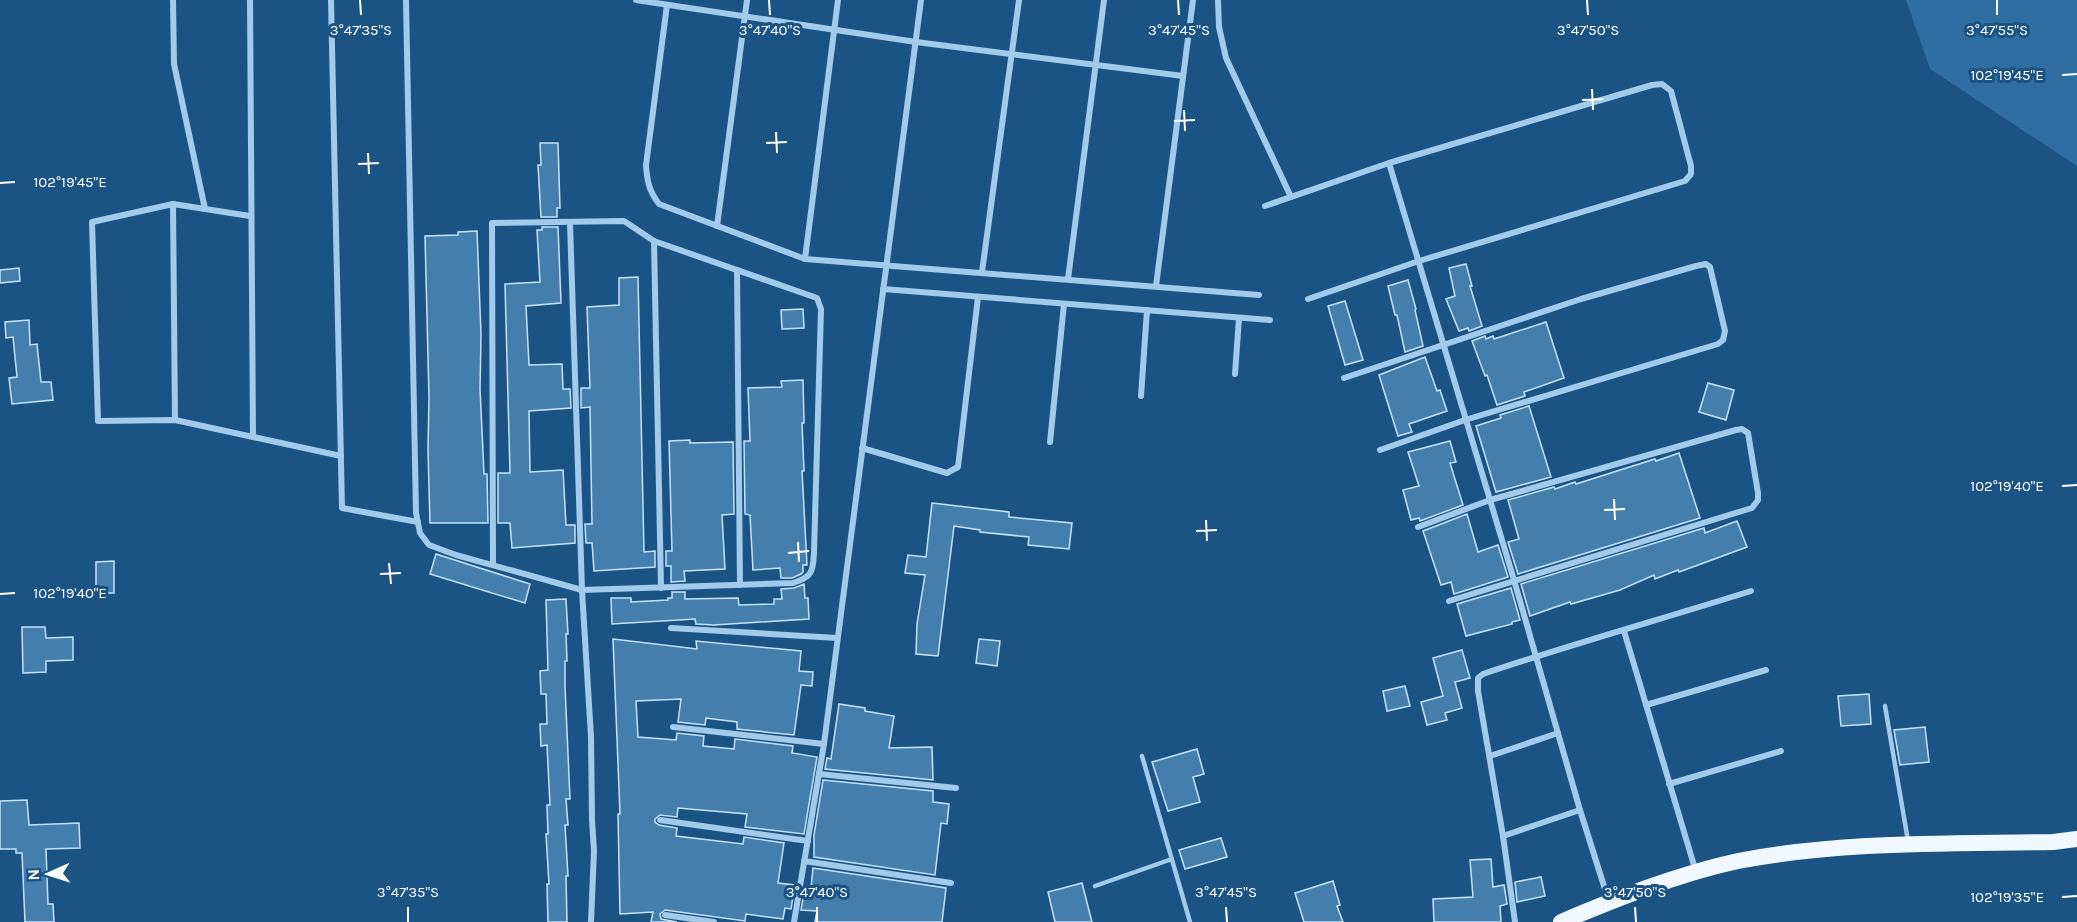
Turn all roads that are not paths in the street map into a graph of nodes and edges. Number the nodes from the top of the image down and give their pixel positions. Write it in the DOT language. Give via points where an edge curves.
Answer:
graph roads {
  1 [pos="173,0"];
  2 [pos="250,0"];
  3 [pos="331,0"];
  4 [pos="405,0"];
  5 [pos="636,0"];
  6 [pos="747,0"];
  7 [pos="838,0"];
  8 [pos="921,0"];
  9 [pos="1019,0"];
  10 [pos="1104,0"];
  11 [pos="1193,0"];
  12 [pos="1218,0"];
  13 [pos="663,3"];
  14 [pos="745,16"];
  15 [pos="834,30"];
  16 [pos="916,42"];
  17 [pos="1012,53"];
  18 [pos="1095,64"];
  19 [pos="1183,76"];
  20 [pos="1389,164"];
  21 [pos="1291,197"];
  22 [pos="173,204"];
  23 [pos="1265,206"];
  24 [pos="205,209"];
  25 [pos="250,216"];
  26 [pos="570,223"];
  27 [pos="717,226"];
  28 [pos="654,241"];
  29 [pos="805,259"];
  30 [pos="1419,261"];
  31 [pos="886,264"];
  32 [pos="737,270"];
  33 [pos="982,272"];
  34 [pos="1068,279"];
  35 [pos="1156,286"];
  36 [pos="883,290"];
  37 [pos="1259,295"];
  38 [pos="978,297"];
  39 [pos="1308,298"];
  40 [pos="1064,304"];
  41 [pos="1147,310"];
  42 [pos="1239,318"];
  43 [pos="1269,320"];
  44 [pos="1443,345"];
  45 [pos="1235,374"];
  46 [pos="1344,378"];
  47 [pos="1141,396"];
  48 [pos="175,420"];
  49 [pos="1465,420"];
  50 [pos="253,437"];
  51 [pos="1050,442"];
  52 [pos="862,448"];
  53 [pos="1380,450"];
  54 [pos="341,456"];
  55 [pos="1490,500"];
  56 [pos="418,522"];
  57 [pos="1418,527"];
  58 [pos="493,565"];
  59 [pos="1514,580"];
  60 [pos="740,585"];
  61 [pos="661,588"];
  62 [pos="582,590"];
  63 [pos="1751,591"];
  64 [pos="1449,601"];
  65 [pos="670,628"];
  66 [pos="1624,631"];
  67 [pos="837,638"];
  68 [pos="1536,656"];
  69 [pos="1766,670"];
  70 [pos="1646,705"];
  71 [pos="1885,706"];
  72 [pos="673,727"];
  73 [pos="1558,733"];
  74 [pos="824,744"];
  75 [pos="1781,751"];
  76 [pos="1142,756"];
  77 [pos="1490,756"];
  78 [pos="819,774"];
  79 [pos="1670,784"];
  80 [pos="956,788"];
  81 [pos="1580,810"];
  82 [pos="660,820"];
  83 [pos="1503,836"];
  84 [pos="2077,839"];
  85 [pos="808,841"];
  86 [pos="1909,844"];
  87 [pos="1172,859"];
  88 [pos="804,861"];
  89 [pos="1696,872"];
  90 [pos="951,883"];
  91 [pos="1095,886"];
  92 [pos="1610,903"];
  93 [pos="665,915"];
  94 [pos="591,922"];
  95 [pos="714,922"];
  96 [pos="794,922"];
  97 [pos="1190,922"];
  98 [pos="1515,922"];
  99 [pos="1561,922"];
  1 -- 24 [label="street" via="174,64"];
  2 -- 25 [label="street"];
  3 -- 54 [label="street"];
  4 -- 56 [label="street"];
  5 -- 13 [label="street"];
  6 -- 14 [label="street"];
  7 -- 15 [label="street"];
  8 -- 16 [label="street"];
  9 -- 17 [label="street"];
  10 -- 18 [label="street"];
  11 -- 19 [label="street"];
  12 -- 21 [label="street" via="1218,27 1224,51"];
  13 -- 14 [label="street"];
  13 -- 27 [label="street" via="647,183 659,204"];
  14 -- 15 [label="street"];
  14 -- 27 [label="street"];
  15 -- 16 [label="street"];
  15 -- 29 [label="street"];
  16 -- 17 [label="street"];
  16 -- 31 [label="street"];
  17 -- 18 [label="street"];
  17 -- 33 [label="street"];
  18 -- 19 [label="street"];
  18 -- 34 [label="street"];
  19 -- 35 [label="street"];
  20 -- 21 [label="street"];
  20 -- 30 [label="street"];
  20 -- 30 [label="street" via="1652,85 1666,86 1673,95 1691,166 1685,182"];
  21 -- 23 [label="street"];
  22 -- 24 [label="street"];
  22 -- 48 [label="street"];
  22 -- 48 [label="street" via="92,222 98,421"];
  24 -- 25 [label="street"];
  25 -- 50 [label="street"];
  26 -- 28 [label="street" via="624,221"];
  26 -- 58 [label="street" via="492,223"];
  26 -- 62 [label="street"];
  27 -- 29 [label="street"];
  28 -- 32 [label="street"];
  28 -- 61 [label="street"];
  29 -- 31 [label="street"];
  30 -- 39 [label="street"];
  30 -- 44 [label="street"];
  31 -- 33 [label="street"];
  31 -- 36 [label="street"];
  32 -- 60 [label="street"];
  32 -- 60 [label="street" via="817,298 821,309 813,570 805,579 793,583"];
  33 -- 34 [label="street"];
  34 -- 35 [label="street"];
  35 -- 37 [label="street"];
  36 -- 38 [label="street"];
  36 -- 52 [label="street"];
  38 -- 40 [label="street"];
  38 -- 52 [label="street" via="958,467 947,472"];
  40 -- 41 [label="street"];
  40 -- 51 [label="street"];
  41 -- 42 [label="street"];
  41 -- 47 [label="street"];
  42 -- 43 [label="street"];
  42 -- 45 [label="street"];
  44 -- 46 [label="street"];
  44 -- 49 [label="street"];
  44 -- 49 [label="street" via="1696,266 1706,264 1712,272 1725,331 1718,344"];
  48 -- 50 [label="street"];
  49 -- 53 [label="street"];
  49 -- 55 [label="street"];
  50 -- 54 [label="street"];
  52 -- 67 [label="street"];
  54 -- 56 [label="street" via="342,507"];
  55 -- 57 [label="street"];
  55 -- 59 [label="street"];
  55 -- 59 [label="street" via="1736,430 1748,433 1758,493 1752,508"];
  56 -- 58 [label="street" via="429,545"];
  58 -- 62 [label="street"];
  59 -- 64 [label="street"];
  59 -- 68 [label="street"];
  60 -- 61 [label="street"];
  61 -- 62 [label="street"];
  62 -- 94 [label="street" via="591,736"];
  63 -- 66 [label="street"];
  65 -- 67 [label="street"];
  66 -- 68 [label="street"];
  66 -- 70 [label="street"];
  67 -- 74 [label="street"];
  68 -- 73 [label="street"];
  68 -- 77 [label="street" via="1478,678"];
  69 -- 70 [label="street"];
  70 -- 79 [label="street"];
  71 -- 86 [label="lane"];
  72 -- 74 [label="street"];
  73 -- 77 [label="street"];
  73 -- 81 [label="street"];
  74 -- 78 [label="street"];
  75 -- 79 [label="street"];
  76 -- 87 [label="lane"];
  77 -- 83 [label="street"];
  78 -- 80 [label="street"];
  78 -- 85 [label="street"];
  79 -- 89 [label="street"];
  81 -- 83 [label="street"];
  81 -- 92 [label="street"];
  82 -- 85 [label="street"];
  83 -- 98 [label="street"];
  84 -- 86 [label="highway"];
  85 -- 88 [label="street"];
  86 -- 89 [label="highway" via="1774,855"];
  87 -- 91 [label="lane"];
  87 -- 97 [label="lane"];
  88 -- 90 [label="street"];
  88 -- 96 [label="street"];
  89 -- 92 [label="highway"];
  92 -- 99 [label="highway"];
  93 -- 95 [label="street"];
}
